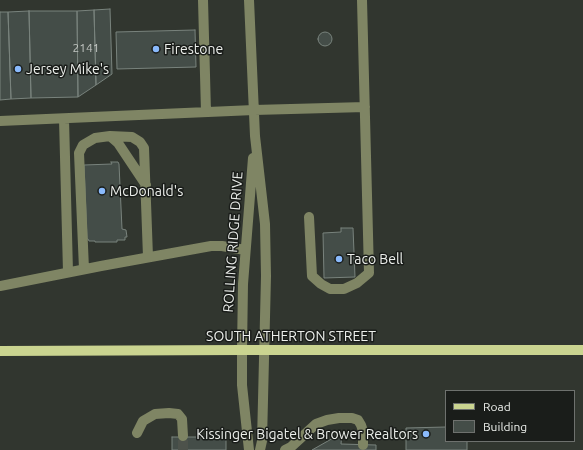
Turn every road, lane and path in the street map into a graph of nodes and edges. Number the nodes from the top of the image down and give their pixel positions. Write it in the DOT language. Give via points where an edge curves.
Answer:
graph roads {
  1 [pos="203,0"];
  2 [pos="249,0"];
  3 [pos="362,0"];
  4 [pos="365,107"];
  5 [pos="254,110"];
  6 [pos="206,112"];
  7 [pos="64,119"];
  8 [pos="0,121"];
  9 [pos="110,136"];
  10 [pos="254,136"];
  11 [pos="146,185"];
  12 [pos="309,217"];
  13 [pos="245,250"];
  14 [pos="148,257"];
  15 [pos="84,269"];
  16 [pos="68,272"];
  17 [pos="0,286"];
  18 [pos="242,350"];
  19 [pos="264,350"];
  20 [pos="583,350"];
  21 [pos="0,351"];
  22 [pos="137,433"];
  23 [pos="183,436"];
  24 [pos="363,445"];
  25 [pos="248,450"];
  26 [pos="260,450"];
  27 [pos="285,450"];
  1 -- 6 [label="street"];
  2 -- 5 [label="street, ROLLING RIDGE DRIVE"];
  3 -- 4 [label="street"];
  4 -- 5 [label="street"];
  4 -- 12 [label="street" via="369,274 344,289 330,289 312,276"];
  5 -- 6 [label="street"];
  5 -- 10 [label="street, ROLLING RIDGE DRIVE"];
  6 -- 7 [label="street"];
  7 -- 8 [label="street"];
  7 -- 16 [label="street"];
  9 -- 11 [label="street" via="118,143"];
  9 -- 11 [label="street" via="132,137 142,144 145,151"];
  9 -- 15 [label="street" via="91,139 83,145 79,153"];
  10 -- 13 [label="street, ROLLING RIDGE DRIVE"];
  10 -- 19 [label="street, ROLLING RIDGE DRIVE" via="265,224"];
  11 -- 14 [label="street"];
  13 -- 14 [label="street" via="211,246"];
  13 -- 18 [label="street, ROLLING RIDGE DRIVE"];
  14 -- 15 [label="street"];
  15 -- 16 [label="street"];
  16 -- 17 [label="street"];
  18 -- 19 [label="main road, SOUTH ATHERTON STREET"];
  18 -- 21 [label="main road, SOUTH ATHERTON STREET"];
  18 -- 25 [label="street, ROLLING RIDGE DRIVE" via="242,385"];
  19 -- 20 [label="main road, SOUTH ATHERTON STREET"];
  19 -- 26 [label="street, ROLLING RIDGE DRIVE"];
  22 -- 23 [label="street" via="143,420 155,414 169,413 178,414 182,419"];
  24 -- 27 [label="street" via="363,431 358,420 339,418 316,424"];
}
